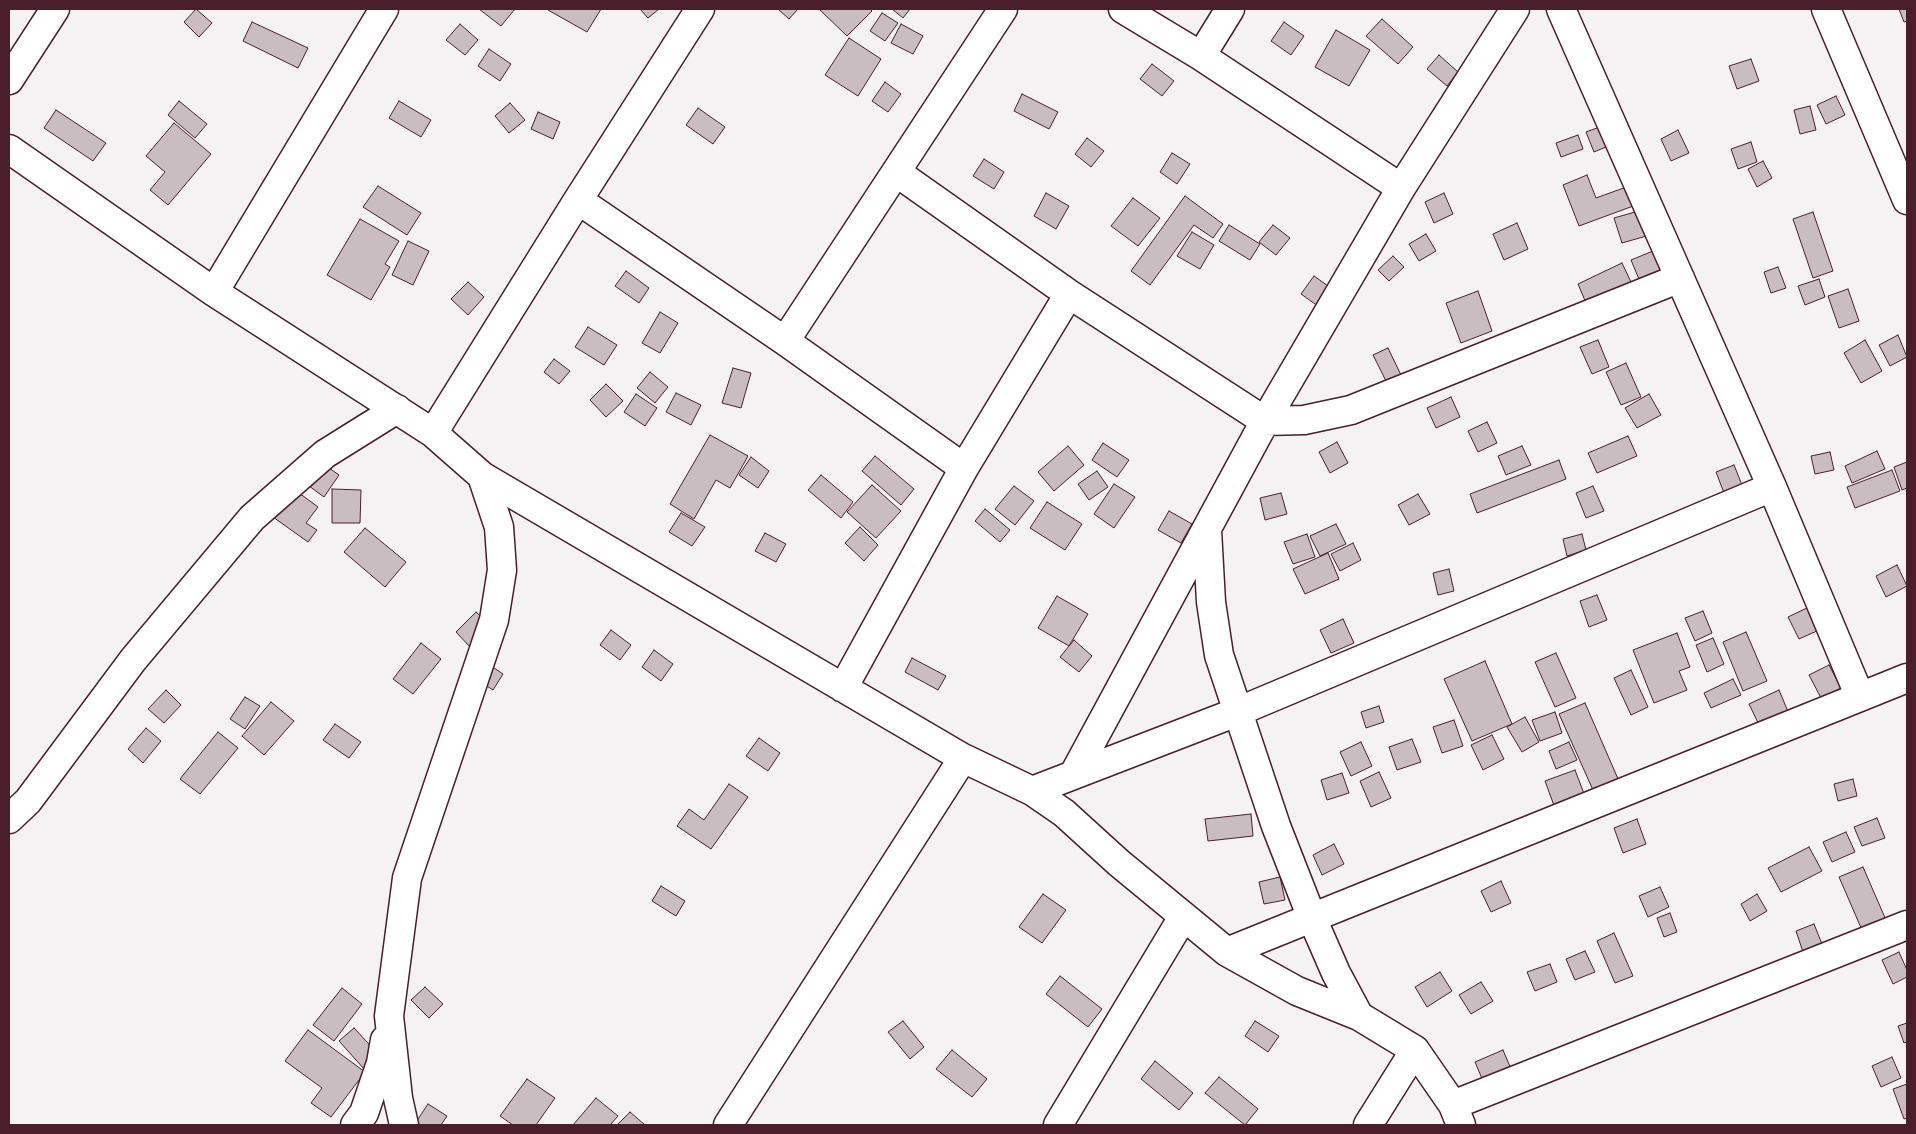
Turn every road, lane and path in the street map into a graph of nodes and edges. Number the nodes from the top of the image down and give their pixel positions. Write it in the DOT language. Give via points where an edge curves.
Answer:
graph roads {
  1 [pos="55,9"];
  2 [pos="384,9"];
  3 [pos="700,9"];
  4 [pos="1003,9"];
  5 [pos="1123,9"];
  6 [pos="1230,9"];
  7 [pos="1515,9"];
  8 [pos="1561,9"];
  9 [pos="1826,9"];
  10 [pos="1201,56"];
  11 [pos="9,80"];
  12 [pos="9,149"];
  13 [pos="896,172"];
  14 [pos="1401,188"];
  15 [pos="578,200"];
  16 [pos="1907,200"];
  17 [pos="1680,278"];
  18 [pos="214,292"];
  19 [pos="1069,294"];
  20 [pos="785,341"];
  21 [pos="397,409"];
  22 [pos="1265,421"];
  23 [pos="433,433"];
  24 [pos="964,468"];
  25 [pos="482,476"];
  26 [pos="1772,487"];
  27 [pos="1207,529"];
  28 [pos="1907,678"];
  29 [pos="843,688"];
  30 [pos="1860,697"];
  31 [pos="1237,712"];
  32 [pos="963,758"];
  33 [pos="1074,774"];
  34 [pos="1032,791"];
  35 [pos="18,810"];
  36 [pos="9,836"];
  37 [pos="1183,917"];
  38 [pos="1312,918"];
  39 [pos="1907,925"];
  40 [pos="1227,952"];
  41 [pos="389,1016"];
  42 [pos="1359,1016"];
  43 [pos="1415,1050"];
  44 [pos="1457,1115"];
  45 [pos="355,1125"];
  46 [pos="404,1125"];
  47 [pos="728,1125"];
  48 [pos="1058,1125"];
  49 [pos="1368,1125"];
  1 -- 11 [label="street"];
  2 -- 18 [label="street"];
  3 -- 15 [label="street"];
  4 -- 13 [label="street"];
  5 -- 10 [label="street"];
  6 -- 10 [label="street"];
  7 -- 14 [label="street"];
  8 -- 17 [label="street"];
  9 -- 16 [label="street"];
  10 -- 14 [label="street"];
  12 -- 18 [label="street"];
  13 -- 19 [label="street"];
  13 -- 20 [label="street"];
  14 -- 22 [label="street"];
  15 -- 20 [label="street"];
  15 -- 23 [label="street"];
  17 -- 22 [label="street" via="1351,410 1304,420"];
  17 -- 26 [label="street"];
  18 -- 21 [label="street"];
  19 -- 22 [label="street"];
  19 -- 24 [label="street"];
  20 -- 24 [label="street"];
  21 -- 23 [label="street"];
  21 -- 35 [label="street" via="325,454 252,518 133,660"];
  22 -- 27 [label="street"];
  23 -- 25 [label="street"];
  24 -- 29 [label="street"];
  25 -- 29 [label="street"];
  25 -- 41 [label="street" via="499,527 502,570 495,612 407,878"];
  26 -- 30 [label="street"];
  26 -- 31 [label="street"];
  27 -- 31 [label="street" via="1211,602 1219,655"];
  27 -- 33 [label="street"];
  28 -- 30 [label="street"];
  29 -- 32 [label="street"];
  30 -- 38 [label="street"];
  31 -- 33 [label="street"];
  31 -- 38 [label="street"];
  32 -- 34 [label="street"];
  32 -- 47 [label="street"];
  33 -- 34 [label="street"];
  34 -- 37 [label="street" via="1064,812"];
  35 -- 36 [label="street"];
  37 -- 40 [label="street"];
  37 -- 48 [label="street"];
  38 -- 40 [label="street"];
  38 -- 42 [label="street"];
  39 -- 44 [label="street"];
  40 -- 42 [label="street" via="1297,991"];
  41 -- 45 [label="street" via="381,1063 364,1113"];
  41 -- 46 [label="street"];
  42 -- 43 [label="street"];
  43 -- 44 [label="street"];
  43 -- 49 [label="street"];
}
